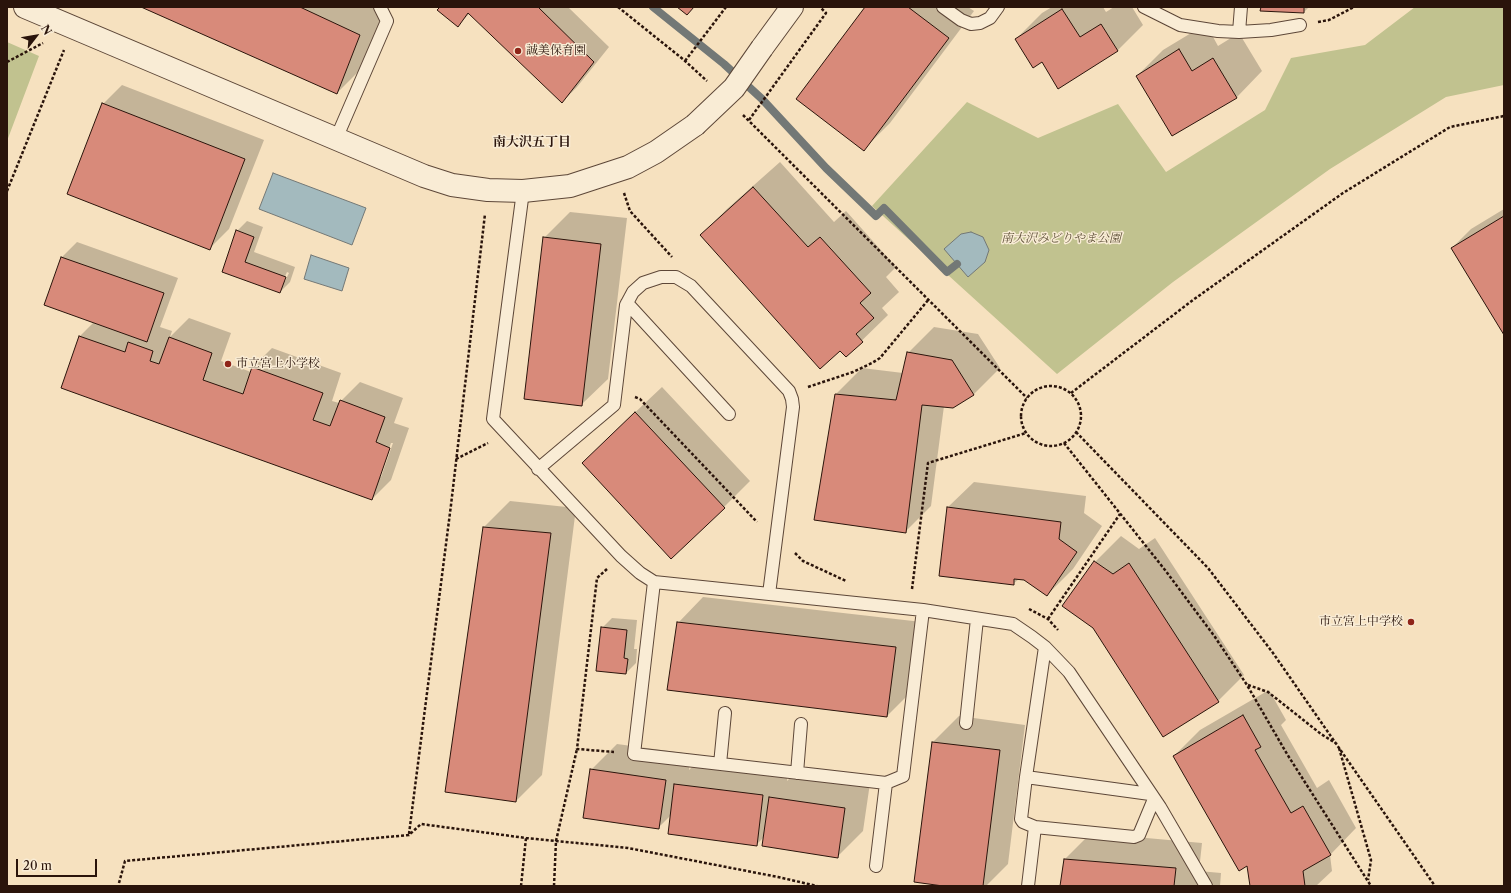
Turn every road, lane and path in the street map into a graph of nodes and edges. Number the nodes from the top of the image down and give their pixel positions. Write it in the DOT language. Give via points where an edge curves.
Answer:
graph roads {
  1 [pos="25,7"];
  2 [pos="380,7"];
  3 [pos="618,7"];
  4 [pos="726,7"];
  5 [pos="792,7"];
  6 [pos="820,7"];
  7 [pos="943,7"];
  8 [pos="998,7"];
  9 [pos="1144,7"];
  10 [pos="1241,7"];
  11 [pos="1354,7"];
  12 [pos="1300,24"];
  13 [pos="68,25"];
  14 [pos="1239,32"];
  15 [pos="685,61"];
  16 [pos="7,62"];
  17 [pos="708,83"];
  18 [pos="737,110"];
  19 [pos="1504,116"];
  20 [pos="749,120"];
  21 [pos="336,139"];
  22 [pos="488,190"];
  23 [pos="7,191"];
  24 [pos="524,191"];
  25 [pos="623,191"];
  26 [pos="674,259"];
  27 [pos="928,300"];
  28 [pos="627,303"];
  29 [pos="615,391"];
  30 [pos="790,393"];
  31 [pos="1070,393"];
  32 [pos="1027,398"];
  33 [pos="730,414"];
  34 [pos="1076,432"];
  35 [pos="1026,433"];
  36 [pos="506,434"];
  37 [pos="1064,443"];
  38 [pos="456,459"];
  39 [pos="538,469"];
  40 [pos="1120,514"];
  41 [pos="758,523"];
  42 [pos="792,549"];
  43 [pos="621,556"];
  44 [pos="848,581"];
  45 [pos="654,582"];
  46 [pos="911,592"];
  47 [pos="769,594"];
  48 [pos="923,610"];
  49 [pos="977,618"];
  50 [pos="1048,619"];
  51 [pos="1045,647"];
  52 [pos="1247,685"];
  53 [pos="725,713"];
  54 [pos="966,723"];
  55 [pos="800,724"];
  56 [pos="1338,745"];
  57 [pos="577,749"];
  58 [pos="634,754"];
  59 [pos="720,764"];
  60 [pos="797,773"];
  61 [pos="1026,777"];
  62 [pos="886,783"];
  63 [pos="1155,800"];
  64 [pos="1035,827"];
  65 [pos="409,835"];
  66 [pos="526,838"];
  67 [pos="556,841"];
  68 [pos="876,866"];
  69 [pos="1368,880"];
  70 [pos="119,883"];
  71 [pos="521,886"];
  72 [pos="554,886"];
  73 [pos="817,886"];
  74 [pos="1028,886"];
  75 [pos="1206,886"];
  76 [pos="1371,886"];
  77 [pos="1435,886"];
  1 -- 13 [label="street"];
  2 -- 21 [label="lane" via="387,21"];
  3 -- 15 [label="path"];
  4 -- 15 [label="path"];
  5 -- 24 [label="street, bridge" via="734,88 695,125 656,152 628,167 570,186"];
  6 -- 20 [label="path" via="826,13"];
  7 -- 8 [label="lane" via="961,20 972,24 990,18"];
  9 -- 14 [label="lane" via="1180,25"];
  10 -- 14 [label="lane"];
  11 -- 12 [label="path" via="1329,20"];
  12 -- 14 [label="lane" via="1271,30"];
  13 -- 16 [label="path" via="52,38"];
  13 -- 21 [label="street"];
  13 -- 23 [label="path"];
  15 -- 17 [label="path"];
  18 -- 20 [label="path"];
  19 -- 31 [label="path" via="1450,127 1343,193 1193,300"];
  20 -- 27 [label="path"];
  21 -- 22 [label="street" via="424,176 452,185"];
  22 -- 24 [label="street"];
  22 -- 38 [label="path"];
  24 -- 36 [label="lane" via="493,419"];
  25 -- 26 [label="path" via="630,211"];
  27 -- 30 [label="path" via="880,358 853,372"];
  27 -- 32 [label="path"];
  28 -- 29 [label="lane"];
  28 -- 30 [label="lane" via="633,292 643,283 661,277 676,277 691,286"];
  28 -- 33 [label="lane"];
  29 -- 39 [label="lane" via="614,405"];
  29 -- 41 [label="path" via="640,399"];
  30 -- 47 [label="lane" via="793,407"];
  31 -- 32 [label="path" via="1062,387 1046,386 1031,392"];
  31 -- 34 [label="path" via="1081,411 1080,427"];
  32 -- 35 [label="path" via="1022,405 1021,422"];
  34 -- 37 [label="path" via="1071,440"];
  34 -- 56 [label="path" via="1208,568 1273,653"];
  35 -- 37 [label="path" via="1040,445 1056,447"];
  35 -- 46 [label="path" via="928,463"];
  36 -- 38 [label="path"];
  36 -- 39 [label="lane"];
  37 -- 40 [label="path"];
  38 -- 65 [label="path"];
  39 -- 43 [label="lane"];
  40 -- 50 [label="path"];
  40 -- 52 [label="path" via="1215,637"];
  42 -- 44 [label="path" via="803,561"];
  43 -- 45 [label="lane" via="640,574"];
  43 -- 57 [label="path" via="597,578"];
  45 -- 47 [label="lane"];
  45 -- 58 [label="lane"];
  47 -- 48 [label="lane"];
  48 -- 49 [label="lane"];
  48 -- 62 [label="lane" via="903,776"];
  49 -- 51 [label="lane" via="1013,624"];
  49 -- 54 [label="lane"];
  51 -- 61 [label="lane"];
  51 -- 63 [label="lane" via="1069,672"];
  52 -- 56 [label="path" via="1268,692"];
  52 -- 69 [label="path" via="1287,754"];
  53 -- 59 [label="lane"];
  55 -- 60 [label="lane"];
  56 -- 69 [label="path" via="1371,860"];
  56 -- 77 [label="path"];
  57 -- 58 [label="path"];
  57 -- 67 [label="path"];
  58 -- 59 [label="lane"];
  59 -- 60 [label="lane"];
  60 -- 62 [label="lane"];
  61 -- 63 [label="lane"];
  61 -- 64 [label="lane" via="1021,819 1025,824"];
  62 -- 68 [label="lane"];
  63 -- 64 [label="lane" via="1139,835 1134,838"];
  63 -- 75 [label="lane"];
  64 -- 74 [label="lane"];
  65 -- 66 [label="path" via="421,824"];
  65 -- 70 [label="path" via="125,861"];
  66 -- 67 [label="path"];
  66 -- 71 [label="path"];
  67 -- 72 [label="path"];
  67 -- 73 [label="path" via="628,848"];
  69 -- 76 [label="path"];
}
